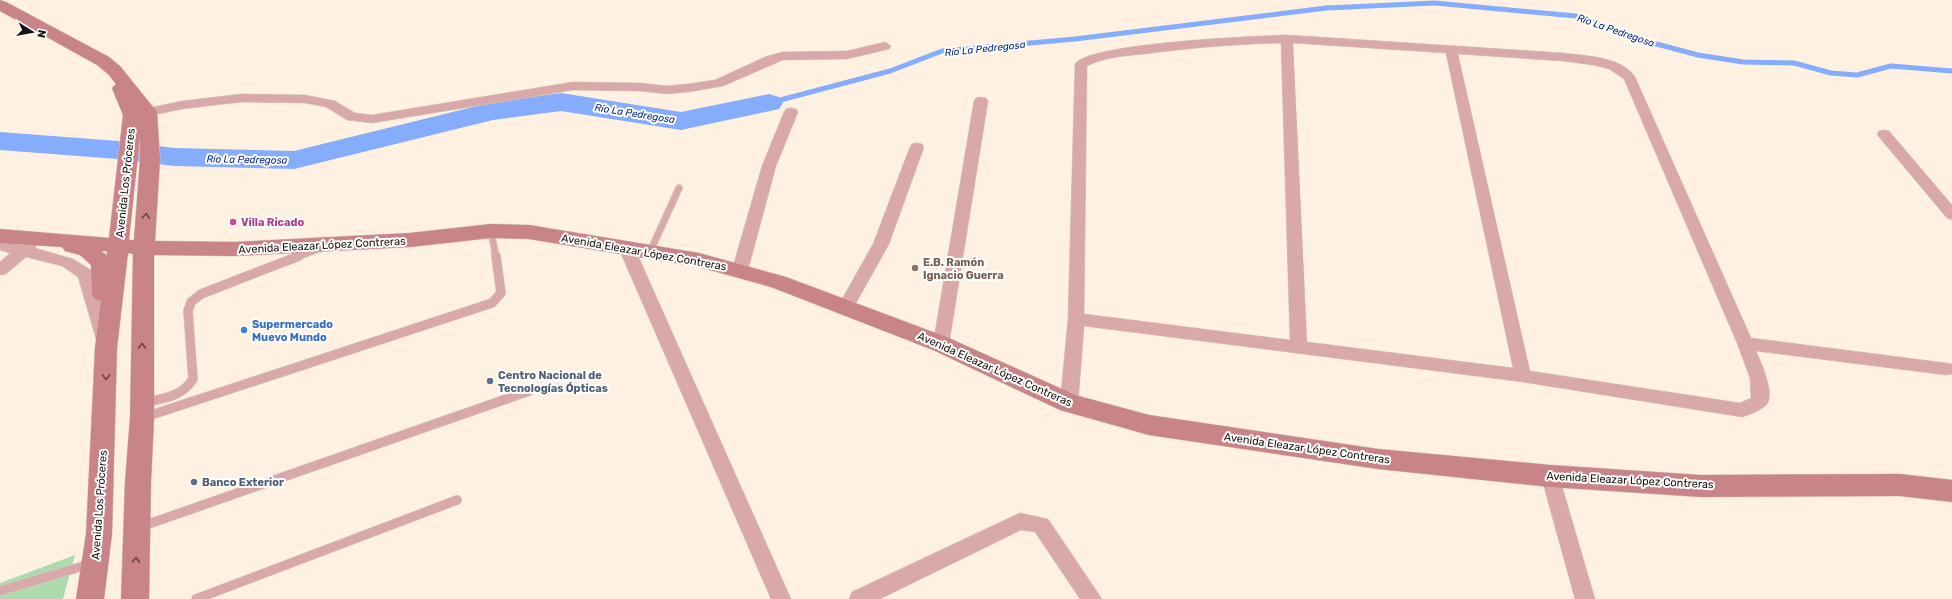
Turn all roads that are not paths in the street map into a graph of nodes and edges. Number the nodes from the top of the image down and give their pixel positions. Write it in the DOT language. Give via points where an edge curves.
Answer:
graph roads {
  1 [pos="0,5"];
  2 [pos="1287,39"];
  3 [pos="885,46"];
  4 [pos="1451,50"];
  5 [pos="981,100"];
  6 [pos="791,112"];
  7 [pos="140,113"];
  8 [pos="1884,134"];
  9 [pos="916,147"];
  10 [pos="139,152"];
  11 [pos="679,188"];
  12 [pos="1952,215"];
  13 [pos="491,231"];
  14 [pos="0,236"];
  15 [pos="45,238"];
  16 [pos="330,245"];
  17 [pos="0,246"];
  18 [pos="119,246"];
  19 [pos="144,248"];
  20 [pos="627,248"];
  21 [pos="22,252"];
  22 [pos="650,252"];
  23 [pos="0,270"];
  24 [pos="740,270"];
  25 [pos="845,308"];
  26 [pos="1076,319"];
  27 [pos="941,344"];
  28 [pos="1745,344"];
  29 [pos="106,348"];
  30 [pos="1299,348"];
  31 [pos="1946,369"];
  32 [pos="1523,376"];
  33 [pos="529,391"];
  34 [pos="1069,403"];
  35 [pos="142,411"];
  36 [pos="1550,476"];
  37 [pos="1952,491"];
  38 [pos="458,500"];
  39 [pos="138,528"];
  40 [pos="95,562"];
  41 [pos="0,591"];
  42 [pos="90,599"];
  43 [pos="135,599"];
  44 [pos="196,599"];
  45 [pos="781,599"];
  46 [pos="859,599"];
  47 [pos="1092,599"];
  48 [pos="1585,599"];
  1 -- 7 [label="main road, Avenida Los Próceres" via="103,61 114,70"];
  2 -- 4 [label="street"];
  2 -- 26 [label="street" via="1168,46 1092,57 1081,64"];
  2 -- 30 [label="street"];
  3 -- 7 [label="street" via="847,55 782,56 718,83 688,88 667,90 573,86 372,119 352,117 330,104 305,99 241,98 182,104"];
  4 -- 28 [label="street" via="1593,61 1613,66 1629,77"];
  4 -- 32 [label="street"];
  5 -- 27 [label="street"];
  6 -- 24 [label="street" via="769,166"];
  7 -- 10 [label="main road, Avenida Los Próceres"];
  8 -- 12 [label="street"];
  9 -- 25 [label="street" via="881,244"];
  10 -- 18 [label="main road, Avenida Los Próceres"];
  19 -- 10 [label="main road, Avenida Los Próceres, one-way"];
  11 -- 22 [label="lane"];
  13 -- 16 [label="main road, Avenida Eleazar López Contreras"];
  13 -- 20 [label="main road, Avenida Eleazar López Contreras" via="530,232"];
  13 -- 35 [label="lane" via="501,288 501,293 492,303"];
  14 -- 15 [label="main road, Avenida Eleazar López Contreras"];
  15 -- 18 [label="main road, Avenida Eleazar López Contreras"];
  15 -- 21 [label="street"];
  15 -- 29 [label="main road" via="87,250 101,262"];
  16 -- 19 [label="main road, Avenida Eleazar López Contreras" via="234,249"];
  16 -- 35 [label="lane" via="201,294 191,302 188,311 193,379 190,386 184,392"];
  17 -- 21 [label="street"];
  18 -- 19 [label="main road, Avenida Eleazar López Contreras"];
  18 -- 29 [label="main road, Avenida Los Próceres"];
  35 -- 19 [label="main road, Avenida Los Próceres, one-way"];
  20 -- 22 [label="main road, Avenida Eleazar López Contreras"];
  20 -- 45 [label="street"];
  21 -- 23 [label="street"];
  21 -- 29 [label="street" via="77,266 85,274"];
  22 -- 24 [label="main road, Avenida Eleazar López Contreras"];
  24 -- 25 [label="main road, Avenida Eleazar López Contreras"];
  25 -- 27 [label="main road, Avenida Eleazar López Contreras"];
  26 -- 30 [label="street"];
  26 -- 34 [label="street"];
  27 -- 34 [label="main road, Avenida Eleazar López Contreras"];
  28 -- 31 [label="street"];
  28 -- 32 [label="street" via="1759,378 1760,402 1742,410"];
  29 -- 40 [label="main road, Avenida Los Próceres, one-way" via="99,534"];
  30 -- 32 [label="street"];
  33 -- 39 [label="lane"];
  34 -- 36 [label="main road, Avenida Eleazar López Contreras" via="1149,425 1181,430 1378,459"];
  35 -- 39 [label="main road, Avenida Los Próceres"];
  36 -- 37 [label="main road, Avenida Eleazar López Contreras" via="1701,486 1900,486"];
  36 -- 48 [label="street"];
  38 -- 44 [label="lane"];
  43 -- 39 [label="main road, Avenida Los Próceres, one-way"];
  40 -- 41 [label="lane"];
  40 -- 42 [label="main road, Avenida Los Próceres"];
  46 -- 47 [label="street" via="1020,521 1041,525"];
}
